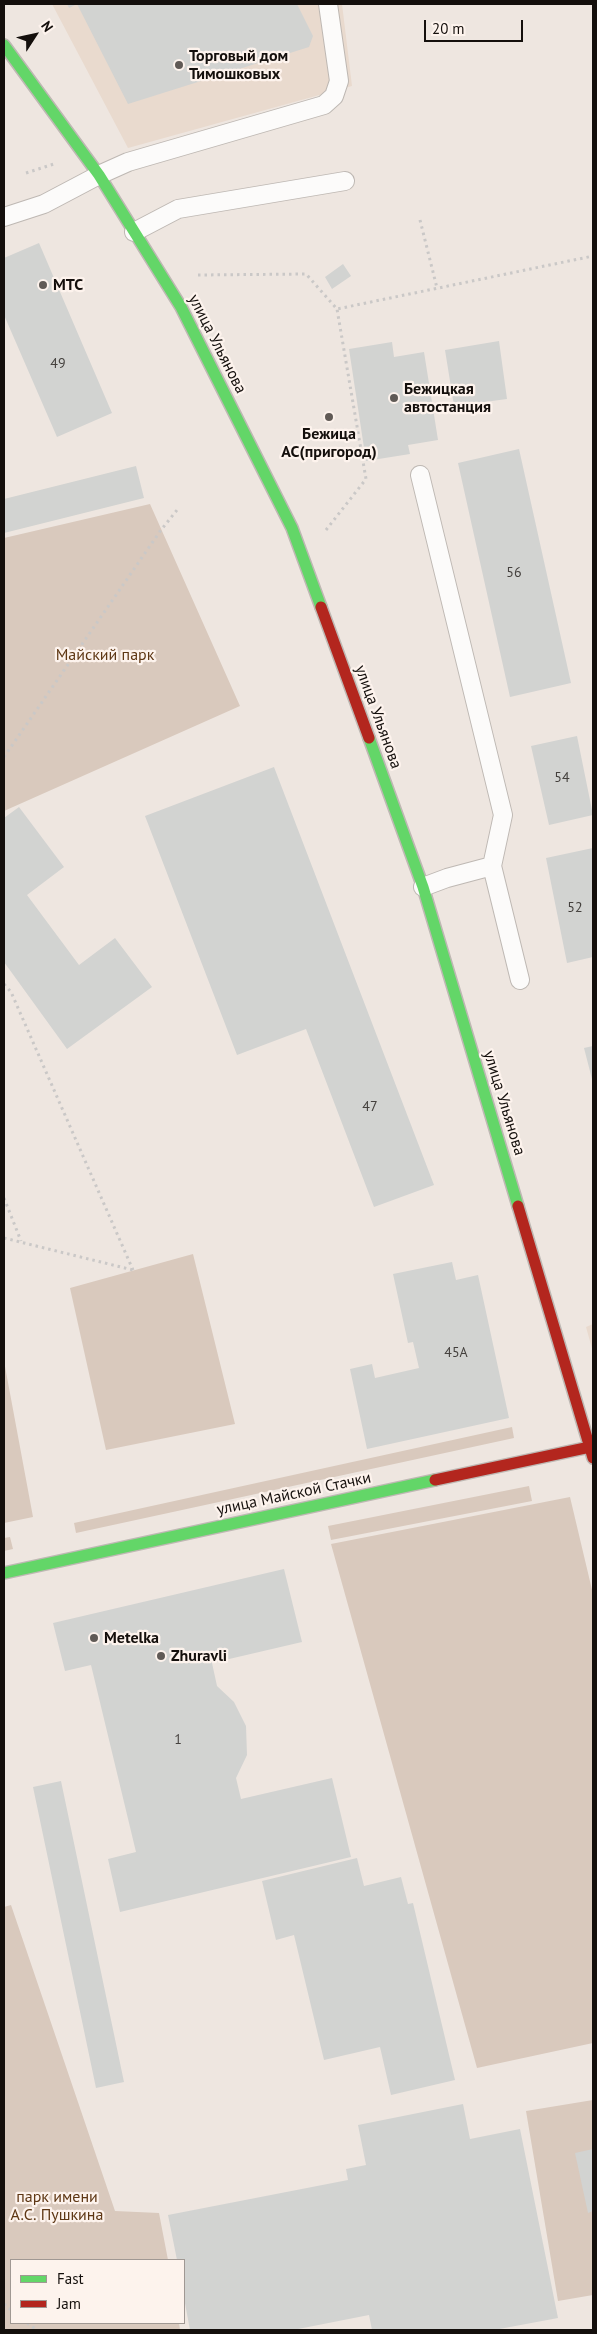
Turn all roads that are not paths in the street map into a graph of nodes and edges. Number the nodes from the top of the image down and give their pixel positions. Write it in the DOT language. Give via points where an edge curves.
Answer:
graph roads {
  1 [pos="328,4"];
  2 [pos="4,45"];
  3 [pos="99,175"];
  4 [pos="345,181"];
  5 [pos="4,217"];
  6 [pos="134,232"];
  7 [pos="420,475"];
  8 [pos="492,866"];
  9 [pos="423,888"];
  10 [pos="520,980"];
  11 [pos="587,1414"];
  12 [pos="592,1453"];
  13 [pos="4,1573"];
  1 -- 3 [label="lane" via="339,82 334,96 324,105 128,162"];
  2 -- 3 [label="main road, улица Ульянова"];
  3 -- 5 [label="lane" via="44,204"];
  3 -- 6 [label="main road, улица Ульянова"];
  4 -- 6 [label="lane" via="178,209"];
  6 -- 9 [label="main road, улица Ульянова" via="181,307 292,528"];
  7 -- 8 [label="lane" via="504,815"];
  8 -- 9 [label="lane"];
  8 -- 10 [label="lane"];
  9 -- 11 [label="main road, улица Ульянова"];
  11 -- 12 [label="main road, улица Ульянова"];
  12 -- 13 [label="main road, улица Майской Стачки"];
}
